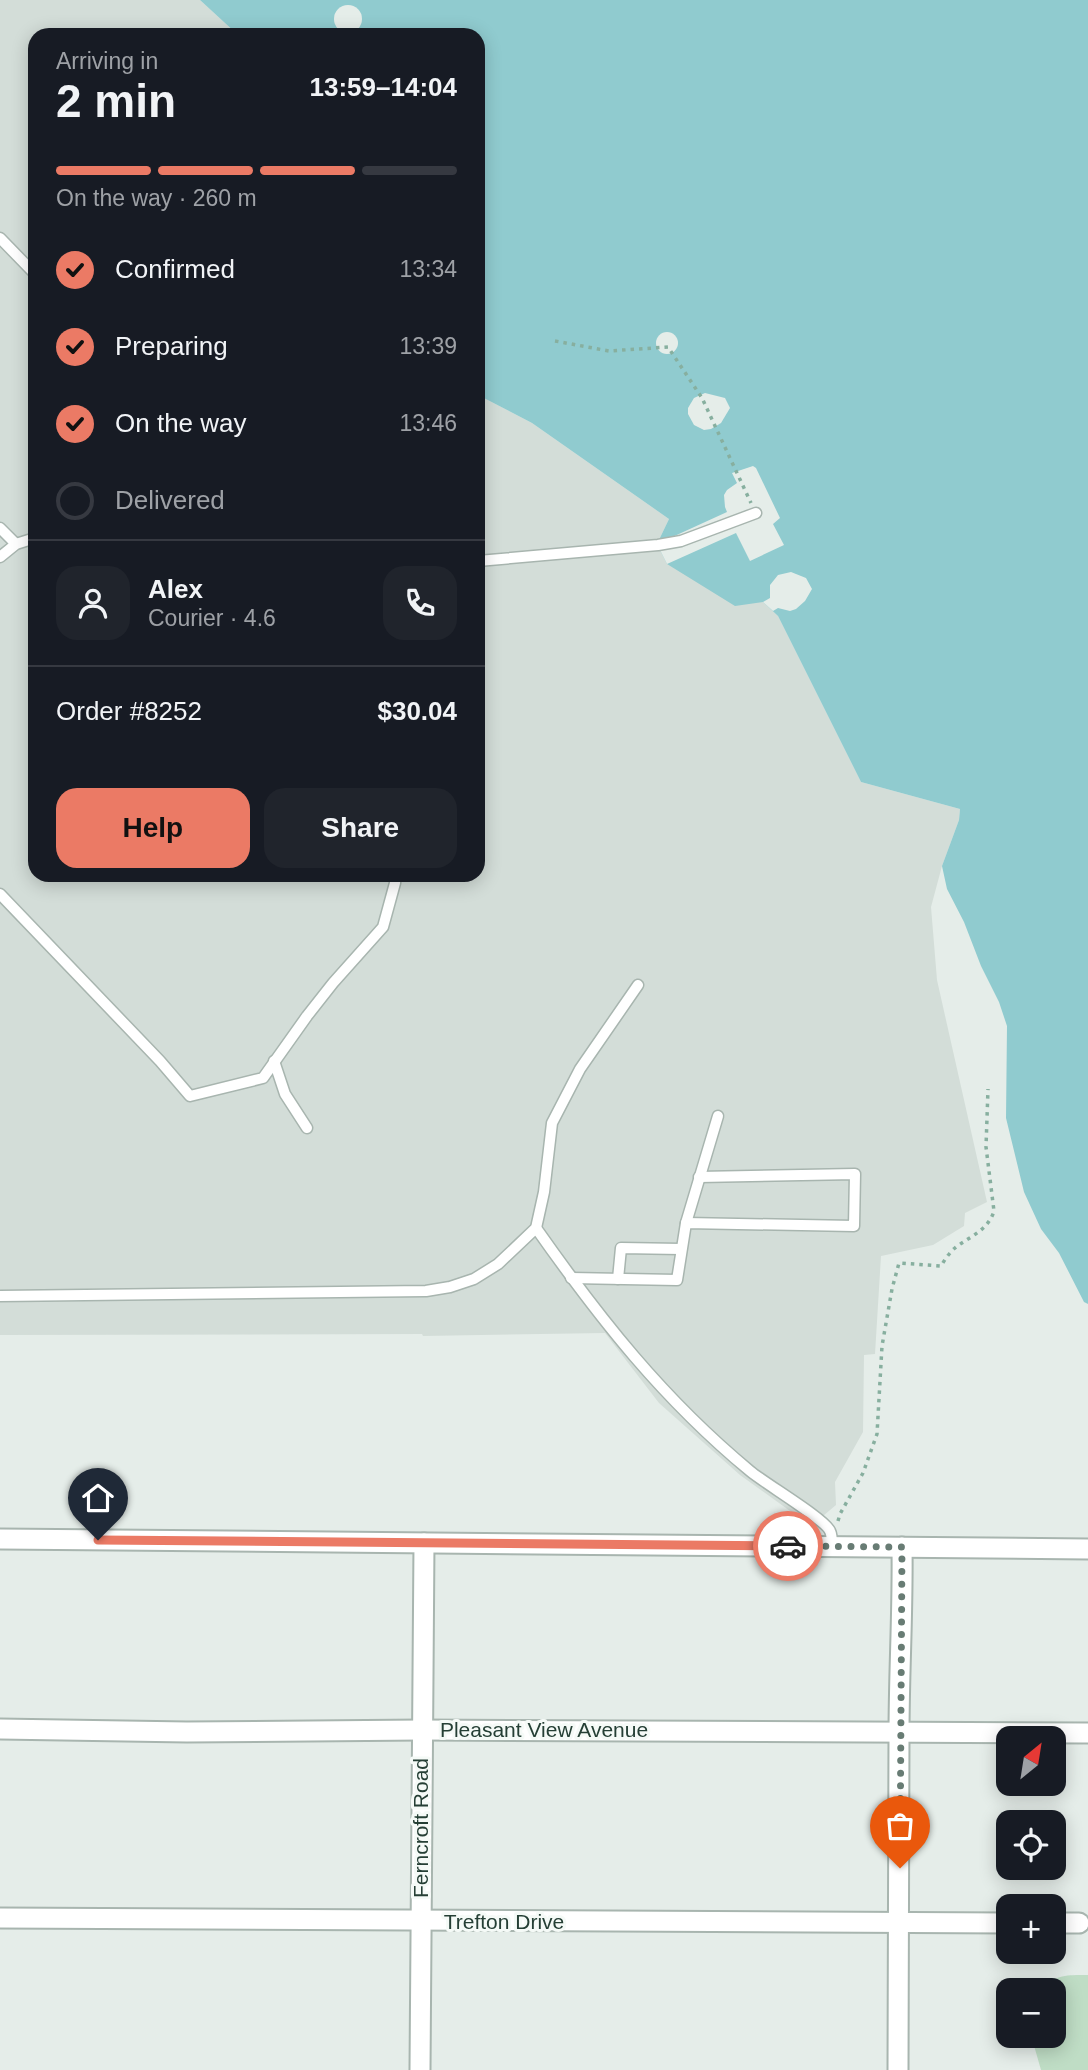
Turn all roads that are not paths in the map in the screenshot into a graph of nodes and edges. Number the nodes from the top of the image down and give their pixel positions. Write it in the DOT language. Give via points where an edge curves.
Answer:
graph roads {
  1 [pos="0,238"];
  2 [pos="28,267"];
  3 [pos="756,513"];
  4 [pos="0,528"];
  5 [pos="28,540"];
  6 [pos="16,544"];
  7 [pos="0,557"];
  8 [pos="485,560"];
  9 [pos="396,882"];
  10 [pos="0,894"];
  11 [pos="638,985"];
  12 [pos="274,1061"];
  13 [pos="718,1116"];
  14 [pos="307,1128"];
  15 [pos="699,1177"];
  16 [pos="686,1223"];
  17 [pos="536,1228"];
  18 [pos="681,1249"];
  19 [pos="571,1279"];
  20 [pos="618,1279"];
  21 [pos="0,1296"];
  22 [pos="0,1539"];
  23 [pos="424,1543"];
  24 [pos="832,1546"];
  25 [pos="902,1547"];
  26 [pos="1088,1549"];
  27 [pos="0,1728"];
  28 [pos="422,1730"];
  29 [pos="899,1732"];
  30 [pos="1088,1733"];
  31 [pos="0,1918"];
  32 [pos="421,1921"];
  33 [pos="900,1923"];
  34 [pos="996,1923"];
  35 [pos="1066,1923"];
  36 [pos="1079,1923"];
  37 [pos="420,2070"];
  38 [pos="898,2070"];
  1 -- 2 [label="lane"];
  3 -- 8 [label="lane" via="670,543"];
  4 -- 6 [label="lane"];
  5 -- 6 [label="lane"];
  6 -- 7 [label="lane"];
  9 -- 12 [label="lane" via="383,927"];
  10 -- 12 [label="lane" via="190,1096 263,1078"];
  11 -- 17 [label="lane" via="580,1069 552,1123"];
  12 -- 14 [label="lane" via="285,1094"];
  13 -- 15 [label="lane"];
  15 -- 16 [label="lane"];
  15 -- 16 [label="lane" via="855,1174 854,1226"];
  16 -- 18 [label="lane"];
  17 -- 19 [label="lane"];
  17 -- 21 [label="lane" via="498,1264 474,1279 426,1291"];
  18 -- 20 [label="lane" via="677,1280"];
  18 -- 20 [label="lane" via="621,1248"];
  19 -- 20 [label="lane"];
  19 -- 24 [label="lane" via="656,1383 729,1454 823,1522 832,1534"];
  22 -- 23 [label="street"];
  23 -- 24 [label="street"];
  23 -- 28 [label="street, Ferncroft Road"];
  24 -- 25 [label="street"];
  25 -- 26 [label="street"];
  25 -- 29 [label="street"];
  27 -- 28 [label="street, Pleasant View Avenue"];
  28 -- 29 [label="street, Pleasant View Avenue"];
  28 -- 32 [label="street, Ferncroft Road"];
  29 -- 30 [label="street, Pleasant View Avenue"];
  29 -- 33 [label="street"];
  31 -- 32 [label="street, Trefton Drive"];
  32 -- 33 [label="street, Trefton Drive"];
  32 -- 37 [label="street, Ferncroft Road"];
  33 -- 34 [label="street, Trefton Drive"];
  33 -- 38 [label="street"];
  35 -- 36 [label="street"];
}
